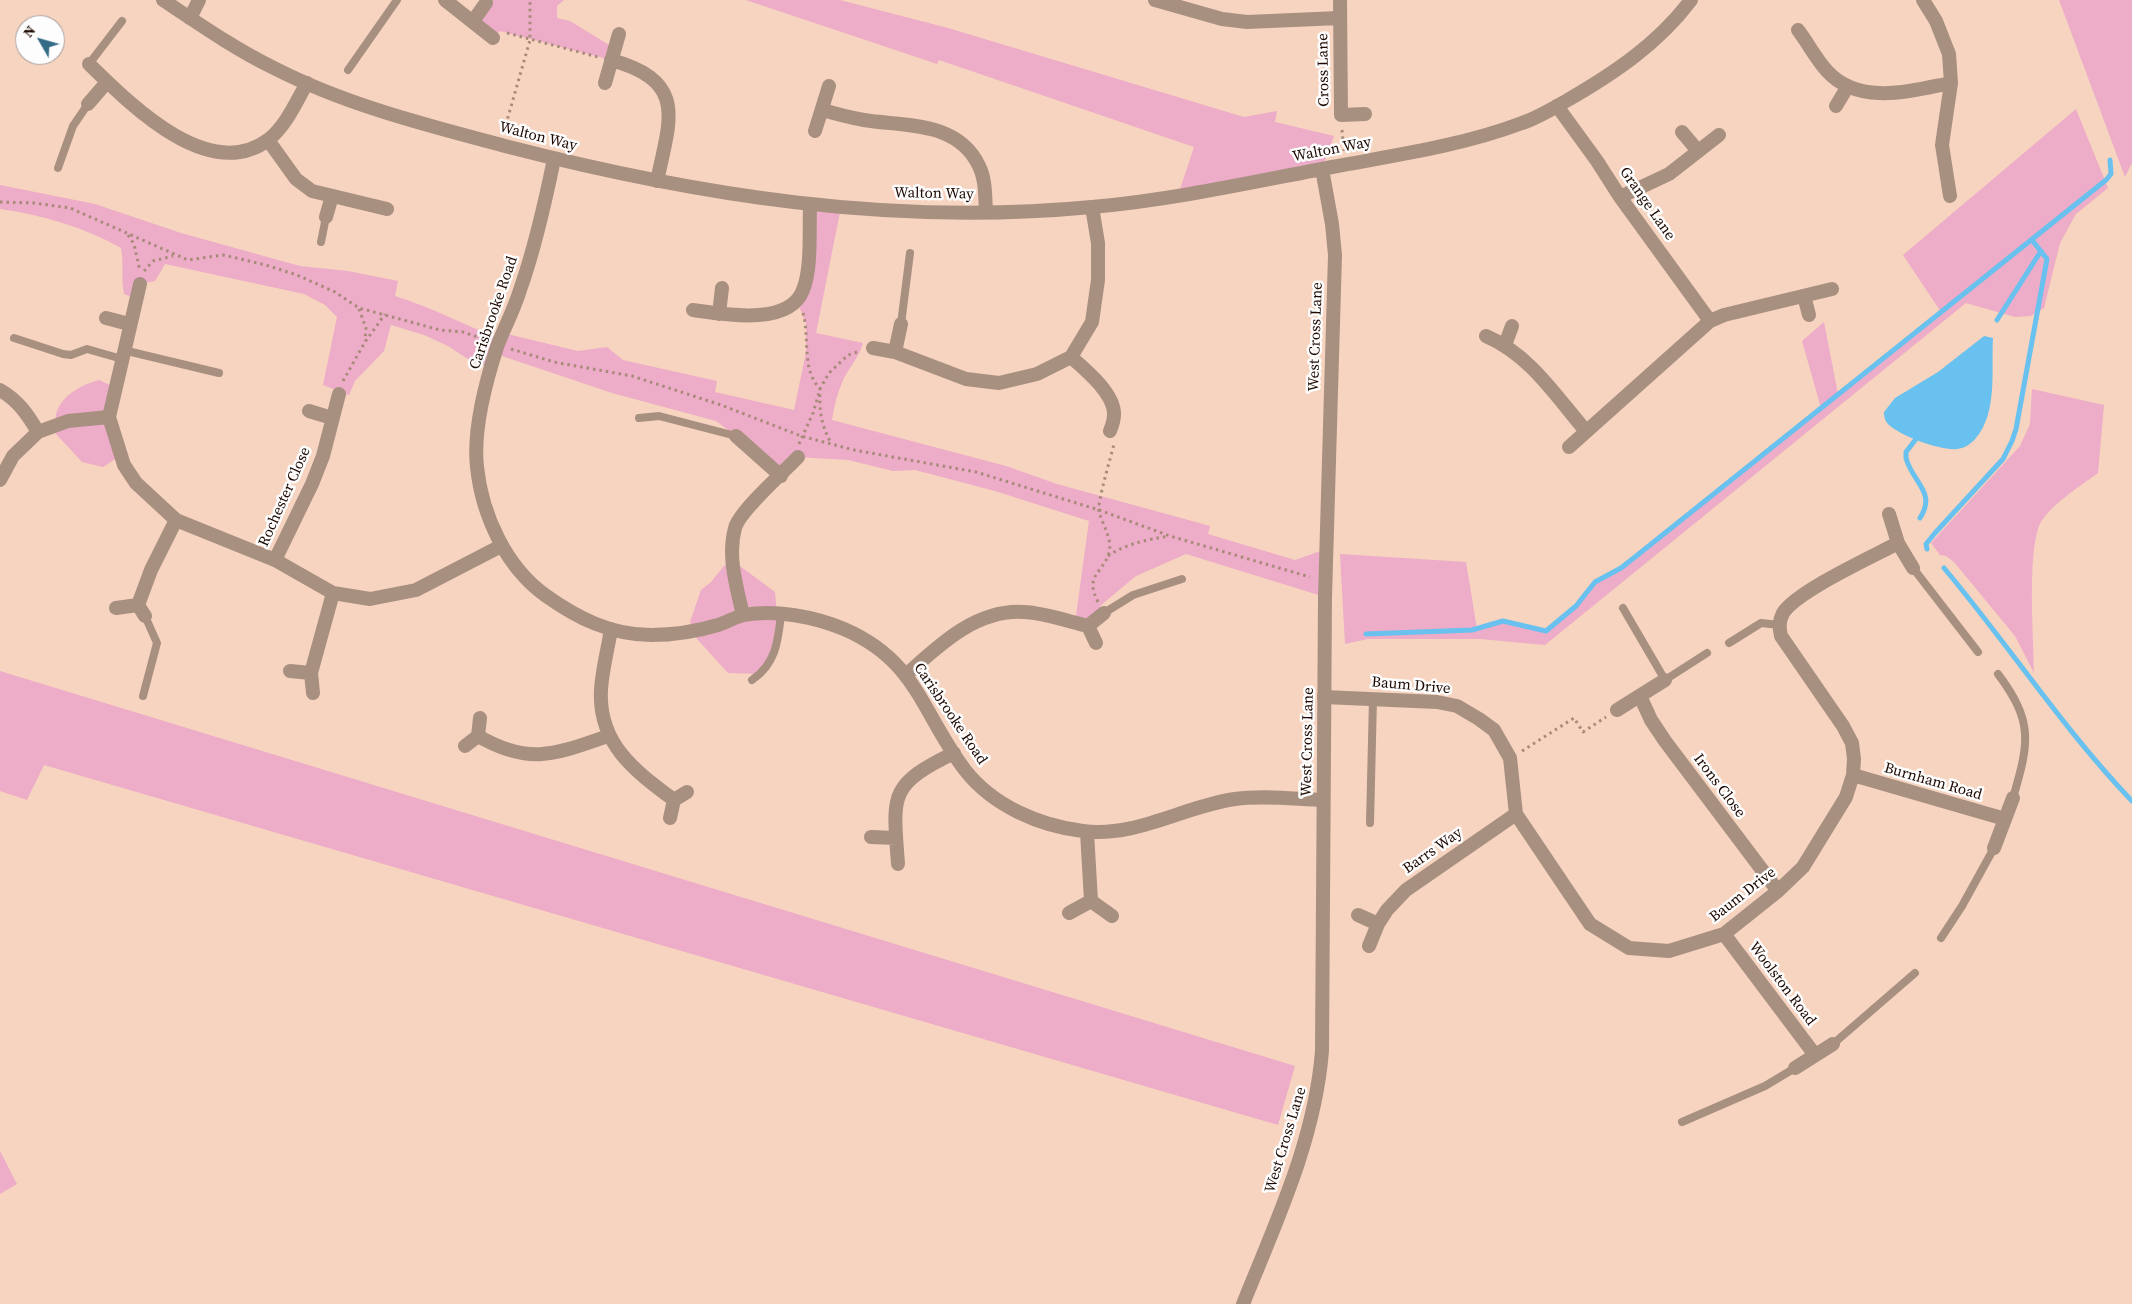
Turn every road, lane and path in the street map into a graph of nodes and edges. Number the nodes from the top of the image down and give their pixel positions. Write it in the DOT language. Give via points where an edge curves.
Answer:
graph roads {
  1 [pos="163,0"];
  2 [pos="200,0"];
  3 [pos="397,0"];
  4 [pos="445,0"];
  5 [pos="530,0"];
  6 [pos="1155,0"];
  7 [pos="1340,0"];
  8 [pos="1691,0"];
  9 [pos="1923,0"];
  10 [pos="486,3"];
  11 [pos="190,18"];
  12 [pos="1339,18"];
  13 [pos="122,21"];
  14 [pos="473,22"];
  15 [pos="1798,30"];
  16 [pos="619,34"];
  17 [pos="493,38"];
  18 [pos="530,40"];
  19 [pos="611,60"];
  20 [pos="89,64"];
  21 [pos="348,70"];
  22 [pos="107,82"];
  23 [pos="307,83"];
  24 [pos="1951,83"];
  25 [pos="605,84"];
  26 [pos="829,86"];
  27 [pos="1848,86"];
  28 [pos="88,104"];
  29 [pos="1557,106"];
  30 [pos="1836,106"];
  31 [pos="822,110"];
  32 [pos="1365,114"];
  33 [pos="1341,115"];
  34 [pos="815,131"];
  35 [pos="1682,132"];
  36 [pos="1719,135"];
  37 [pos="268,140"];
  38 [pos="500,145"];
  39 [pos="1698,151"];
  40 [pos="554,159"];
  41 [pos="1345,164"];
  42 [pos="58,168"];
  43 [pos="1322,169"];
  44 [pos="656,181"];
  45 [pos="332,196"];
  46 [pos="1950,196"];
  47 [pos="1620,197"];
  48 [pos="0,202"];
  49 [pos="810,205"];
  50 [pos="1092,207"];
  51 [pos="387,209"];
  52 [pos="986,212"];
  53 [pos="326,218"];
  54 [pos="127,233"];
  55 [pos="321,242"];
  56 [pos="910,253"];
  57 [pos="174,256"];
  58 [pos="140,284"];
  59 [pos="722,288"];
  60 [pos="1832,290"];
  61 [pos="1804,296"];
  62 [pos="797,301"];
  63 [pos="358,308"];
  64 [pos="692,310"];
  65 [pos="385,314"];
  66 [pos="720,314"];
  67 [pos="1810,316"];
  68 [pos="106,318"];
  69 [pos="1710,321"];
  70 [pos="129,324"];
  71 [pos="901,324"];
  72 [pos="1512,326"];
  73 [pos="1486,336"];
  74 [pos="14,338"];
  75 [pos="365,342"];
  76 [pos="498,345"];
  77 [pos="1505,345"];
  78 [pos="873,348"];
  79 [pos="895,352"];
  80 [pos="123,354"];
  81 [pos="1071,357"];
  82 [pos="219,373"];
  83 [pos="820,389"];
  84 [pos="0,390"];
  85 [pos="338,394"];
  86 [pos="309,411"];
  87 [pos="109,417"];
  88 [pos="332,418"];
  89 [pos="639,418"];
  90 [pos="1585,430"];
  91 [pos="1110,431"];
  92 [pos="38,432"];
  93 [pos="736,436"];
  94 [pos="801,436"];
  95 [pos="831,444"];
  96 [pos="1569,447"];
  97 [pos="798,458"];
  98 [pos="781,476"];
  99 [pos="0,480"];
  100 [pos="1099,510"];
  101 [pos="1889,514"];
  102 [pos="176,520"];
  103 [pos="1170,536"];
  104 [pos="1898,543"];
  105 [pos="501,546"];
  106 [pos="1108,556"];
  107 [pos="275,560"];
  108 [pos="1913,568"];
  109 [pos="1182,579"];
  110 [pos="1326,587"];
  111 [pos="333,593"];
  112 [pos="116,608"];
  113 [pos="1623,608"];
  114 [pos="141,610"];
  115 [pos="1104,613"];
  116 [pos="743,615"];
  117 [pos="781,615"];
  118 [pos="1779,625"];
  119 [pos="1088,626"];
  120 [pos="611,629"];
  121 [pos="1096,643"];
  122 [pos="1729,643"];
  123 [pos="1978,652"];
  124 [pos="1707,653"];
  125 [pos="290,671"];
  126 [pos="311,673"];
  127 [pos="1998,674"];
  128 [pos="906,675"];
  129 [pos="752,680"];
  130 [pos="1665,680"];
  131 [pos="313,693"];
  132 [pos="143,696"];
  133 [pos="1640,696"];
  134 [pos="1324,697"];
  135 [pos="1373,699"];
  136 [pos="1617,710"];
  137 [pos="480,718"];
  138 [pos="478,736"];
  139 [pos="608,736"];
  140 [pos="465,746"];
  141 [pos="954,753"];
  142 [pos="1510,758"];
  143 [pos="1853,775"];
  144 [pos="687,792"];
  145 [pos="2013,798"];
  146 [pos="674,800"];
  147 [pos="1323,800"];
  148 [pos="1516,814"];
  149 [pos="670,818"];
  150 [pos="2005,819"];
  151 [pos="1370,823"];
  152 [pos="1087,832"];
  153 [pos="871,837"];
  154 [pos="896,838"];
  155 [pos="1994,848"];
  156 [pos="898,864"];
  157 [pos="1778,891"];
  158 [pos="1091,901"];
  159 [pos="1070,913"];
  160 [pos="1358,915"];
  161 [pos="1112,916"];
  162 [pos="1378,924"];
  163 [pos="1724,934"];
  164 [pos="1941,938"];
  165 [pos="1369,946"];
  166 [pos="1915,973"];
  167 [pos="1833,1044"];
  168 [pos="1815,1054"];
  169 [pos="1795,1068"];
  170 [pos="1682,1122"];
  171 [pos="1243,1304"];
  1 -- 11 [label="street, Walton Way"];
  2 -- 11 [label="street"];
  3 -- 21 [label="lane"];
  4 -- 14 [label="street"];
  5 -- 18 [label="path"];
  6 -- 12 [label="street" via="1247,22"];
  7 -- 12 [label="street, Cross Lane"];
  8 -- 29 [label="street, Walton Way" via="1682,13 1641,52 1608,77"];
  9 -- 24 [label="street" via="1936,21 1949,54"];
  10 -- 14 [label="street"];
  11 -- 23 [label="street, Walton Way" via="274,69"];
  12 -- 33 [label="street, Cross Lane"];
  13 -- 20 [label="lane"];
  14 -- 17 [label="street"];
  15 -- 27 [label="street" via="1826,70"];
  16 -- 19 [label="street"];
  17 -- 18 [label="path" via="500,31"];
  18 -- 19 [label="path"];
  18 -- 38 [label="path"];
  19 -- 25 [label="street"];
  19 -- 44 [label="street" via="646,73 658,83 666,99 670,118"];
  20 -- 22 [label="street"];
  22 -- 28 [label="street"];
  22 -- 37 [label="street" via="163,129 198,148 222,152 248,149"];
  23 -- 37 [label="street" via="285,122"];
  23 -- 38 [label="street, Walton Way" via="371,108"];
  24 -- 27 [label="street" via="1878,94"];
  24 -- 46 [label="street" via="1942,145"];
  26 -- 31 [label="street"];
  27 -- 30 [label="street"];
  28 -- 42 [label="lane" via="73,126"];
  29 -- 41 [label="street, Walton Way" via="1525,122 1477,137"];
  29 -- 47 [label="street, Grange Lane"];
  31 -- 34 [label="street"];
  31 -- 52 [label="street" via="853,118 925,126 952,137 979,165 984,180"];
  32 -- 33 [label="street, Cross Lane"];
  33 -- 41 [label="path"];
  35 -- 39 [label="street"];
  36 -- 39 [label="street"];
  37 -- 45 [label="street" via="296,178 312,190"];
  38 -- 40 [label="street, Walton Way"];
  39 -- 47 [label="street" via="1669,174"];
  40 -- 44 [label="street, Walton Way"];
  40 -- 76 [label="street, Carisbrooke Road" via="542,218 520,291"];
  41 -- 43 [label="street, Walton Way"];
  43 -- 50 [label="street, Walton Way"];
  43 -- 110 [label="street, West Cross Lane" via="1335,255"];
  44 -- 49 [label="street, Walton Way"];
  45 -- 51 [label="street"];
  45 -- 53 [label="street"];
  47 -- 69 [label="street, Grange Lane"];
  48 -- 54 [label="path" via="70,208"];
  49 -- 52 [label="street, Walton Way"];
  49 -- 62 [label="street" via="806,276"];
  50 -- 52 [label="street, Walton Way"];
  50 -- 81 [label="street" via="1098,243 1098,280 1092,322"];
  53 -- 55 [label="lane"];
  54 -- 57 [label="path"];
  54 -- 58 [label="path" via="139,260"];
  56 -- 71 [label="lane"];
  57 -- 58 [label="path" via="153,261 145,268"];
  57 -- 63 [label="path" via="188,260 223,255 266,265 335,292"];
  58 -- 70 [label="street"];
  59 -- 66 [label="street"];
  60 -- 61 [label="street"];
  61 -- 67 [label="street"];
  61 -- 69 [label="street"];
  62 -- 66 [label="street" via="761,316"];
  62 -- 83 [label="path" via="806,324 809,370 813,382"];
  63 -- 65 [label="path"];
  63 -- 75 [label="path" via="366,328"];
  64 -- 66 [label="street"];
  65 -- 75 [label="path"];
  65 -- 76 [label="path" via="440,330 463,332"];
  68 -- 70 [label="street"];
  69 -- 90 [label="street"];
  70 -- 80 [label="street"];
  71 -- 79 [label="street"];
  72 -- 77 [label="street"];
  73 -- 77 [label="street"];
  74 -- 80 [label="lane" via="63,354 71,355 87,349"];
  75 -- 85 [label="path" via="345,375"];
  76 -- 94 [label="path" via="554,362 632,376"];
  76 -- 105 [label="street, Carisbrooke Road" via="480,421 477,466 488,514"];
  77 -- 90 [label="street" via="1525,360"];
  78 -- 79 [label="street"];
  78 -- 83 [label="path" via="848,355 838,363"];
  79 -- 81 [label="street" via="966,379 999,384 1037,374"];
  80 -- 82 [label="lane"];
  80 -- 87 [label="street"];
  81 -- 91 [label="street" via="1096,380 1112,403 1114,415"];
  83 -- 94 [label="path" via="813,413"];
  83 -- 95 [label="path" via="819,411"];
  84 -- 92 [label="street" via="26,411"];
  85 -- 88 [label="street, Rochester Close"];
  86 -- 88 [label="street"];
  87 -- 92 [label="street" via="68,421"];
  87 -- 102 [label="street" via="124,465 136,483"];
  88 -- 107 [label="street, Rochester Close" via="312,484"];
  89 -- 93 [label="lane" via="659,416"];
  90 -- 96 [label="street"];
  91 -- 100 [label="path" via="1116,433"];
  92 -- 99 [label="street" via="13,456"];
  93 -- 98 [label="street"];
  94 -- 95 [label="path"];
  95 -- 100 [label="path" via="976,472"];
  97 -- 98 [label="street"];
  98 -- 116 [label="street" via="742,515 735,527 733,561"];
  100 -- 103 [label="path"];
  100 -- 106 [label="path" via="1109,541"];
  101 -- 104 [label="street"];
  102 -- 107 [label="street"];
  102 -- 114 [label="street" via="151,570"];
  103 -- 106 [label="path" via="1121,547"];
  103 -- 110 [label="path" via="1310,576"];
  104 -- 108 [label="street"];
  104 -- 118 [label="street" via="1791,604"];
  105 -- 111 [label="street" via="416,590 370,599"];
  105 -- 120 [label="street, Carisbrooke Road" via="533,587 569,612 596,626"];
  106 -- 115 [label="path" via="1095,575 1093,588"];
  107 -- 111 [label="street"];
  108 -- 123 [label="lane"];
  109 -- 115 [label="lane" via="1133,595"];
  110 -- 134 [label="street, West Cross Lane"];
  111 -- 126 [label="street"];
  112 -- 114 [label="street"];
  113 -- 130 [label="lane"];
  114 -- 132 [label="lane" via="157,643"];
  115 -- 119 [label="street"];
  116 -- 117 [label="street, Carisbrooke Road"];
  116 -- 120 [label="street, Carisbrooke Road" via="687,632 650,635"];
  117 -- 128 [label="street, Carisbrooke Road" via="842,629 888,656"];
  117 -- 129 [label="lane" via="778,646 772,661"];
  118 -- 122 [label="lane" via="1761,623"];
  118 -- 143 [label="street, Baum Drive" via="1781,636 1852,743"];
  119 -- 121 [label="street"];
  119 -- 128 [label="street" via="1024,612 996,614 969,624"];
  120 -- 139 [label="street" via="601,690"];
  124 -- 130 [label="lane"];
  125 -- 126 [label="street"];
  126 -- 131 [label="street"];
  127 -- 145 [label="lane" via="2021,712 2027,735"];
  128 -- 141 [label="street, Carisbrooke Road"];
  130 -- 133 [label="street"];
  133 -- 136 [label="street"];
  133 -- 157 [label="street, Irons Close" via="1650,720"];
  134 -- 135 [label="street, Baum Drive"];
  134 -- 147 [label="street, West Cross Lane"];
  135 -- 142 [label="street, Baum Drive" via="1457,706 1494,730"];
  135 -- 151 [label="lane"];
  136 -- 142 [label="path" via="1583,732 1574,718"];
  137 -- 138 [label="street"];
  138 -- 139 [label="street" via="498,748 528,755 569,749"];
  138 -- 140 [label="street"];
  139 -- 146 [label="street" via="632,768"];
  141 -- 152 [label="street, Carisbrooke Road" via="966,772 1008,806 1034,820"];
  141 -- 154 [label="street" via="908,780 894,811"];
  142 -- 148 [label="street, Baum Drive"];
  143 -- 150 [label="street, Burnham Road"];
  143 -- 157 [label="street, Baum Drive" via="1846,797 1817,845 1803,866"];
  144 -- 146 [label="street"];
  145 -- 150 [label="street"];
  146 -- 149 [label="street"];
  147 -- 152 [label="street, Carisbrooke Road" via="1235,799 1129,829"];
  147 -- 171 [label="street, West Cross Lane" via="1322,1052 1319,1086 1284,1203"];
  148 -- 162 [label="street, Barrs Way" via="1411,886"];
  148 -- 163 [label="street, Baum Drive" via="1590,924 1608,937 1629,948 1669,952"];
  150 -- 155 [label="street"];
  152 -- 158 [label="street"];
  153 -- 154 [label="street"];
  154 -- 156 [label="street"];
  155 -- 164 [label="lane"];
  157 -- 163 [label="street, Baum Drive"];
  158 -- 159 [label="street"];
  158 -- 161 [label="street"];
  160 -- 162 [label="street"];
  162 -- 165 [label="street, Barrs Way"];
  163 -- 168 [label="street, Woolston Road"];
  166 -- 167 [label="lane"];
  167 -- 168 [label="street"];
  168 -- 169 [label="street"];
  169 -- 170 [label="lane" via="1765,1086"];
}
